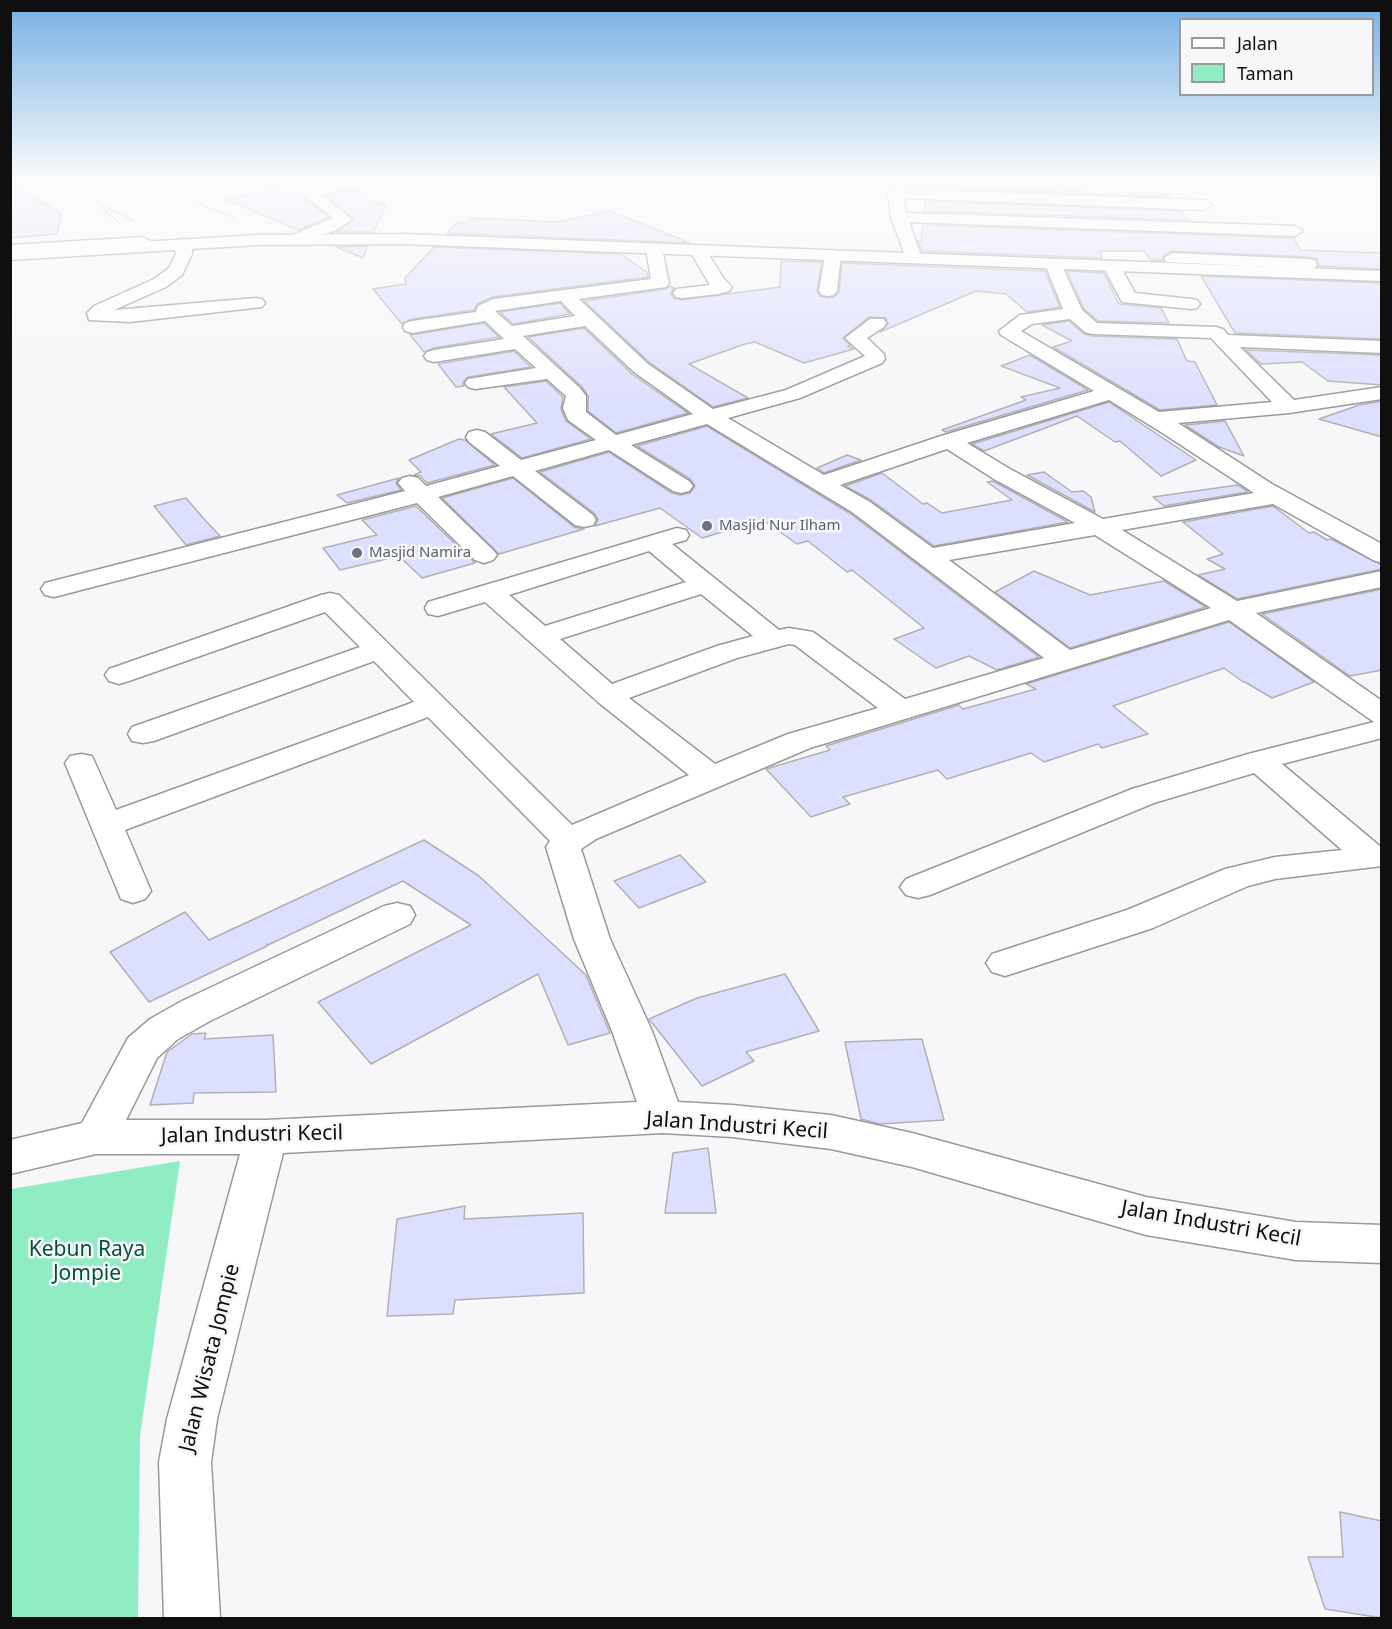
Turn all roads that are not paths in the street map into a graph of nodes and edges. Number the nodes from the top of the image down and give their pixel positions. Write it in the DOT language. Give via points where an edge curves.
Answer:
graph roads {
  1 [pos="183,257"];
  2 [pos="655,257"];
  3 [pos="702,257"];
  4 [pos="833,257"];
  5 [pos="888,257"];
  6 [pos="1231,257"];
  7 [pos="914,258"];
  8 [pos="1172,258"];
  9 [pos="1053,264"];
  10 [pos="1309,264"];
  11 [pos="1235,265"];
  12 [pos="1112,266"];
  13 [pos="1382,276"];
  14 [pos="717,282"];
  15 [pos="660,283"];
  16 [pos="828,291"];
  17 [pos="682,293"];
  18 [pos="565,295"];
  19 [pos="256,303"];
  20 [pos="1191,304"];
  21 [pos="1074,313"];
  22 [pos="490,315"];
  23 [pos="588,320"];
  24 [pos="877,323"];
  25 [pos="412,327"];
  26 [pos="514,337"];
  27 [pos="1223,341"];
  28 [pos="1382,347"];
  29 [pos="434,356"];
  30 [pos="552,372"];
  31 [pos="474,383"];
  32 [pos="1110,393"];
  33 [pos="1382,393"];
  34 [pos="1289,407"];
  35 [pos="711,417"];
  36 [pos="1156,419"];
  37 [pos="477,437"];
  38 [pos="949,441"];
  39 [pos="613,443"];
  40 [pos="519,468"];
  41 [pos="822,483"];
  42 [pos="413,486"];
  43 [pos="681,486"];
  44 [pos="1277,496"];
  45 [pos="584,520"];
  46 [pos="1100,527"];
  47 [pos="484,555"];
  48 [pos="1382,555"];
  49 [pos="928,556"];
  50 [pos="1382,579"];
  51 [pos="706,584"];
  52 [pos="54,589"];
  53 [pos="490,592"];
  54 [pos="438,608"];
  55 [pos="1233,610"];
  56 [pos="540,636"];
  57 [pos="774,639"];
  58 [pos="378,650"];
  59 [pos="1066,661"];
  60 [pos="119,675"];
  61 [pos="608,696"];
  62 [pos="433,705"];
  63 [pos="902,711"];
  64 [pos="1382,715"];
  65 [pos="1382,729"];
  66 [pos="143,734"];
  67 [pos="1258,761"];
  68 [pos="81,763"];
  69 [pos="711,777"];
  70 [pos="106,825"];
  71 [pos="569,841"];
  72 [pos="1377,858"];
  73 [pos="918,887"];
  74 [pos="132,891"];
  75 [pos="397,915"];
  76 [pos="1005,963"];
  77 [pos="663,1117"];
  78 [pos="96,1137"];
  79 [pos="266,1137"];
  80 [pos="10,1156"];
  81 [pos="1382,1244"];
  82 [pos="192,1618"];
  1 -- 19 [label="main road" via="176,271 160,283 100,310 96,316"];
  2 -- 15 [label="main road"];
  3 -- 14 [label="main road"];
  4 -- 16 [label="main road"];
  5 -- 7 [label="main road"];
  6 -- 11 [label="main road"];
  7 -- 9 [label="main road"];
  8 -- 11 [label="main road"];
  9 -- 12 [label="main road"];
  9 -- 21 [label="main road"];
  10 -- 11 [label="main road"];
  11 -- 12 [label="main road"];
  11 -- 13 [label="main road"];
  12 -- 20 [label="main road" via="1128,298"];
  14 -- 15 [label="main road"];
  14 -- 17 [label="main road" via="723,288"];
  15 -- 18 [label="main road"];
  18 -- 22 [label="main road" via="493,304 484,308"];
  18 -- 23 [label="main road"];
  21 -- 27 [label="main road" via="1092,328 1216,333"];
  21 -- 32 [label="main road" via="1027,319 1008,331"];
  22 -- 25 [label="main road"];
  22 -- 26 [label="main road"];
  23 -- 26 [label="main road"];
  23 -- 35 [label="main road" via="641,368"];
  24 -- 35 [label="main road" via="855,338 876,357 872,361 806,390"];
  26 -- 29 [label="main road"];
  26 -- 30 [label="main road"];
  27 -- 28 [label="main road"];
  27 -- 34 [label="main road"];
  30 -- 31 [label="main road"];
  30 -- 39 [label="main road" via="575,395 576,415"];
  32 -- 36 [label="main road"];
  32 -- 38 [label="main road"];
  33 -- 34 [label="main road"];
  34 -- 36 [label="main road"];
  35 -- 39 [label="main road"];
  35 -- 41 [label="main road"];
  36 -- 44 [label="main road"];
  37 -- 40 [label="main road"];
  38 -- 41 [label="main road"];
  38 -- 46 [label="main road"];
  39 -- 40 [label="main road"];
  39 -- 43 [label="main road"];
  40 -- 42 [label="main road"];
  40 -- 45 [label="main road"];
  41 -- 49 [label="main road"];
  42 -- 47 [label="main road"];
  42 -- 52 [label="main road"];
  44 -- 46 [label="main road"];
  44 -- 48 [label="main road"];
  46 -- 49 [label="main road"];
  46 -- 55 [label="main road"];
  49 -- 59 [label="main road"];
  50 -- 55 [label="main road"];
  51 -- 53 [label="main road" via="665,538"];
  51 -- 56 [label="main road"];
  51 -- 57 [label="main road"];
  53 -- 54 [label="main road"];
  53 -- 56 [label="main road"];
  55 -- 59 [label="main road"];
  55 -- 64 [label="main road"];
  56 -- 61 [label="main road"];
  57 -- 61 [label="main road"];
  57 -- 63 [label="main road" via="796,635 803,638"];
  58 -- 60 [label="main road" via="330,602"];
  58 -- 62 [label="main road"];
  58 -- 66 [label="main road"];
  59 -- 63 [label="main road"];
  61 -- 69 [label="main road"];
  62 -- 70 [label="main road"];
  62 -- 71 [label="main road"];
  63 -- 69 [label="main road" via="799,741"];
  65 -- 67 [label="main road"];
  67 -- 72 [label="main road"];
  67 -- 73 [label="main road" via="1143,796"];
  68 -- 70 [label="main road"];
  69 -- 71 [label="main road"];
  70 -- 74 [label="main road"];
  71 -- 77 [label="main road" via="563,847 592,939 632,1031"];
  72 -- 76 [label="main road" via="1275,868 1237,877 1140,919"];
  75 -- 78 [label="main road" via="164,1029 142,1048"];
  77 -- 79 [label="main road, Jalan Industri Kecil"];
  77 -- 81 [label="main road, Jalan Industri Kecil" via="831,1132 912,1150 1146,1215 1296,1241"];
  78 -- 79 [label="main road, Jalan Industri Kecil"];
  78 -- 80 [label="main road, Jalan Industri Kecil"];
  79 -- 82 [label="main road, Jalan Wisata Jompie" via="192,1419 185,1462"];
}
